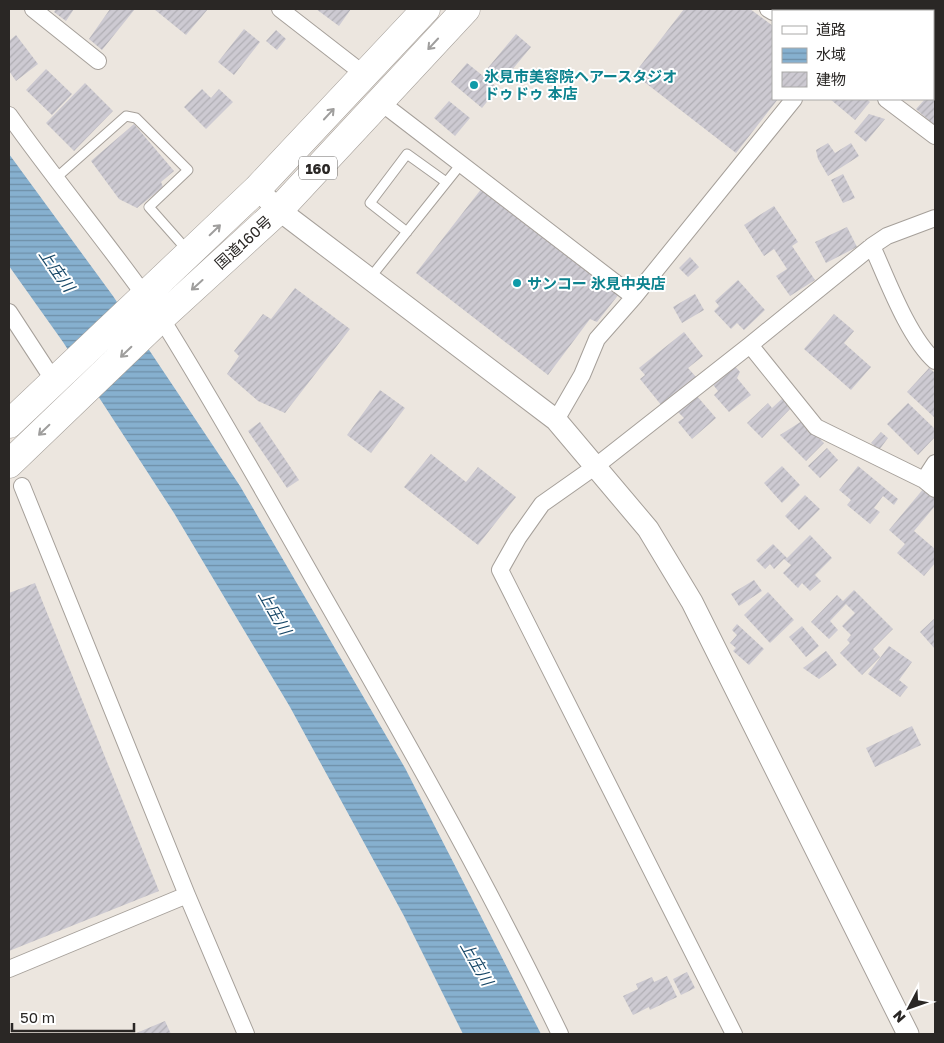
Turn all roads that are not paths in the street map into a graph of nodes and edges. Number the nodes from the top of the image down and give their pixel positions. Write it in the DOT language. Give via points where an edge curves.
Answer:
graph roads {
  1 [pos="33,9"];
  2 [pos="280,9"];
  3 [pos="426,9"];
  4 [pos="466,9"];
  5 [pos="98,61"];
  6 [pos="365,75"];
  7 [pos="793,100"];
  8 [pos="887,100"];
  9 [pos="379,101"];
  10 [pos="9,115"];
  11 [pos="935,136"];
  12 [pos="461,164"];
  13 [pos="56,178"];
  14 [pos="446,182"];
  15 [pos="258,189"];
  16 [pos="279,210"];
  17 [pos="935,218"];
  18 [pos="407,232"];
  19 [pos="872,246"];
  20 [pos="190,254"];
  21 [pos="370,278"];
  22 [pos="634,297"];
  23 [pos="149,305"];
  24 [pos="9,312"];
  25 [pos="750,345"];
  26 [pos="935,361"];
  27 [pos="59,377"];
  28 [pos="556,420"];
  29 [pos="9,424"];
  30 [pos="935,463"];
  31 [pos="596,466"];
  32 [pos="16,475"];
  33 [pos="929,484"];
  34 [pos="187,895"];
  35 [pos="9,969"];
  36 [pos="246,1034"];
  37 [pos="560,1034"];
  38 [pos="734,1034"];
  39 [pos="908,1034"];
  1 -- 5 [label="street"];
  2 -- 6 [label="street"];
  3 -- 6 [label="highway, 国道160号 / 160"];
  4 -- 9 [label="highway, 国道160号 / 160, one-way"];
  15 -- 6 [label="highway, 国道160号 / 160, one-way"];
  7 -- 22 [label="street"];
  8 -- 11 [label="street"];
  9 -- 12 [label="street"];
  9 -- 16 [label="highway, 国道160号 / 160"];
  10 -- 13 [label="street"];
  12 -- 14 [label="lane"];
  12 -- 22 [label="street"];
  13 -- 20 [label="lane" via="126,116 136,118 188,170 149,207"];
  13 -- 23 [label="street" via="106,241"];
  14 -- 18 [label="lane"];
  14 -- 18 [label="lane" via="407,154 370,203"];
  15 -- 16 [label="street"];
  20 -- 15 [label="highway, 国道160号 / 160, one-way"];
  16 -- 21 [label="street"];
  16 -- 23 [label="highway, 国道160号 / 160, one-way"];
  17 -- 19 [label="street" via="887,236"];
  18 -- 21 [label="lane"];
  19 -- 25 [label="street"];
  19 -- 26 [label="street" via="900,308 926,352"];
  20 -- 23 [label="highway, 国道160号 / 160"];
  21 -- 28 [label="street"];
  22 -- 28 [label="street" via="597,339 582,375"];
  23 -- 27 [label="highway, 国道160号 / 160"];
  23 -- 32 [label="highway, 国道160号 / 160, one-way"];
  23 -- 37 [label="street" via="208,393 388,710"];
  24 -- 27 [label="street"];
  25 -- 31 [label="street"];
  25 -- 33 [label="street" via="816,427"];
  27 -- 29 [label="highway, 国道160号 / 160"];
  28 -- 31 [label="street"];
  30 -- 33 [label="street"];
  31 -- 38 [label="street" via="542,504 500,570"];
  31 -- 39 [label="street" via="648,529 692,602"];
  32 -- 34 [label="street"];
  34 -- 35 [label="street"];
  34 -- 36 [label="street"];
}
